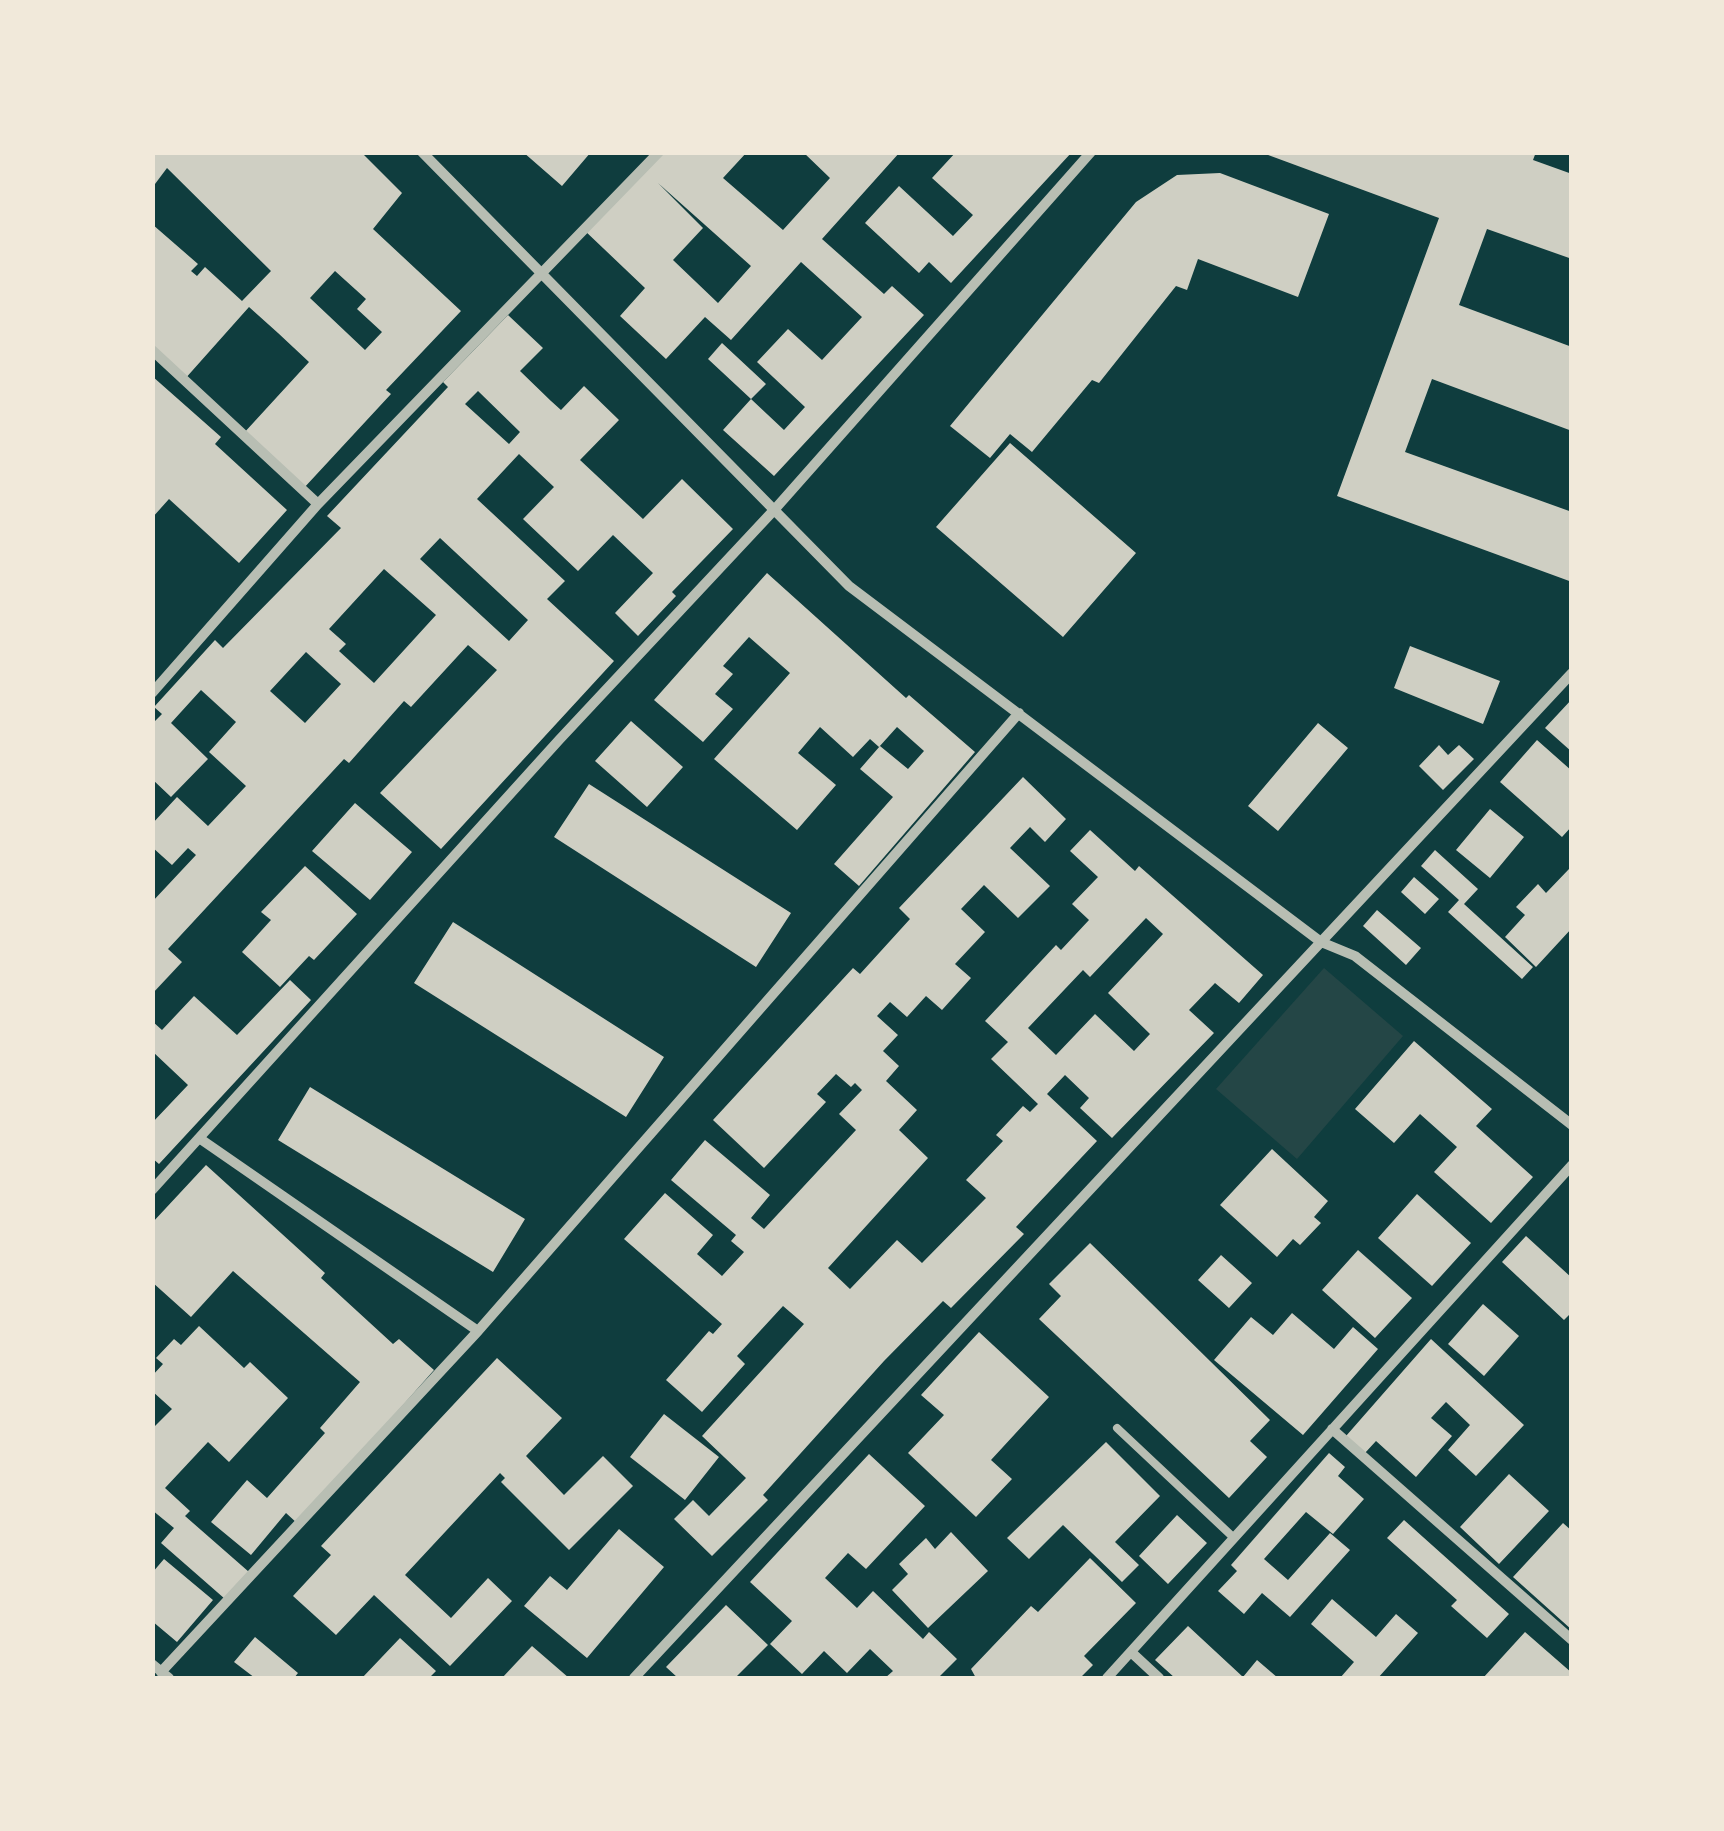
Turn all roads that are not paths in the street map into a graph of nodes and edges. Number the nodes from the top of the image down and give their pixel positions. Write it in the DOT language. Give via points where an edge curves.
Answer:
graph roads {
  1 [pos="422,152"];
  2 [pos="659,152"];
  3 [pos="1091,152"];
  4 [pos="543,274"];
  5 [pos="152,350"];
  6 [pos="318,504"];
  7 [pos="775,509"];
  8 [pos="1572,672"];
  9 [pos="152,693"];
  10 [pos="1019,713"];
  11 [pos="1320,942"];
  12 [pos="1572,1125"];
  13 [pos="199,1138"];
  14 [pos="1572,1165"];
  15 [pos="152,1190"];
  16 [pos="478,1331"];
  17 [pos="1117,1428"];
  18 [pos="1332,1429"];
  19 [pos="1234,1538"];
  20 [pos="1572,1640"];
  21 [pos="1130,1652"];
  22 [pos="161,1672"];
  23 [pos="634,1678"];
  24 [pos="1107,1678"];
  25 [pos="1159,1678"];
  1 -- 4 [label="street"];
  2 -- 4 [label="street"];
  3 -- 7 [label="street"];
  4 -- 6 [label="street"];
  4 -- 7 [label="street"];
  5 -- 6 [label="street"];
  6 -- 9 [label="street"];
  7 -- 10 [label="street" via="849,586"];
  7 -- 13 [label="street"];
  8 -- 11 [label="street"];
  10 -- 11 [label="street"];
  10 -- 16 [label="street"];
  11 -- 12 [label="street" via="1356,956"];
  11 -- 23 [label="street"];
  13 -- 15 [label="street"];
  13 -- 16 [label="street"];
  14 -- 18 [label="street"];
  16 -- 22 [label="street"];
  17 -- 19 [label="lane"];
  18 -- 19 [label="street"];
  18 -- 20 [label="street"];
  19 -- 21 [label="street"];
  21 -- 24 [label="street"];
  21 -- 25 [label="street"];
}
